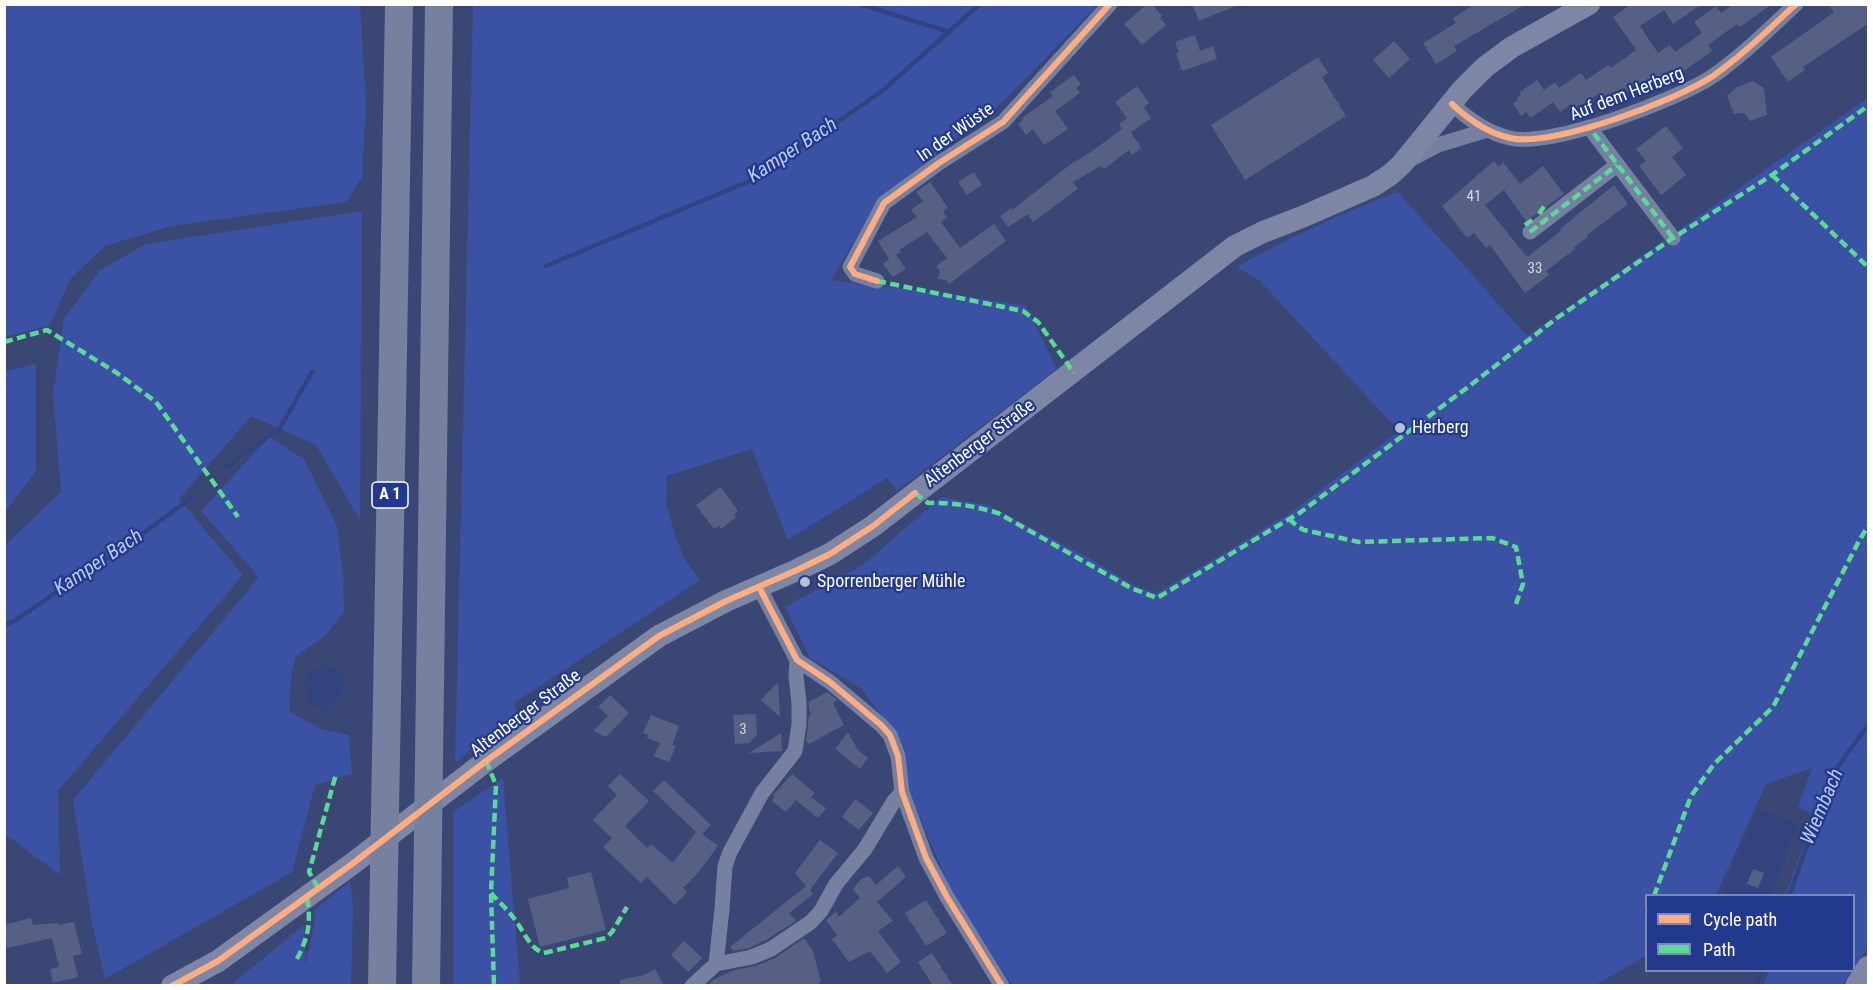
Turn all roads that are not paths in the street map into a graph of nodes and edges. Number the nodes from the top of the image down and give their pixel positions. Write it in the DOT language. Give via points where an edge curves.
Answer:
graph roads {
  1 [pos="399,4"];
  2 [pos="439,4"];
  3 [pos="1110,4"];
  4 [pos="1589,4"];
  5 [pos="1796,4"];
  6 [pos="1452,104"];
  7 [pos="1589,127"];
  8 [pos="1487,130"];
  9 [pos="1402,164"];
  10 [pos="1617,165"];
  11 [pos="1530,232"];
  12 [pos="1673,238"];
  13 [pos="877,281"];
  14 [pos="759,587"];
  15 [pos="797,660"];
  16 [pos="902,792"];
  17 [pos="716,964"];
  18 [pos="1869,967"];
  19 [pos="172,986"];
  20 [pos="382,986"];
  21 [pos="426,986"];
  22 [pos="692,986"];
  23 [pos="1002,986"];
  24 [pos="1856,986"];
  1 -- 20 [label="highway, A 1"];
  2 -- 21 [label="highway, A 1"];
  3 -- 13 [label="street, In der Wüste" via="1003,122 884,203 850,267 855,274"];
  4 -- 6 [label="main road, Altenberger Straße" via="1490,63"];
  5 -- 7 [label="street, Auf dem Herberg" via="1711,77 1635,112"];
  6 -- 8 [label="street, Auf dem Herberg"];
  6 -- 9 [label="main road, Altenberger Straße"];
  7 -- 8 [label="street, Auf dem Herberg" via="1526,140"];
  7 -- 10 [label="street, Auf dem Herberg"];
  8 -- 9 [label="street" via="1438,145"];
  9 -- 14 [label="main road, Altenberger Straße" via="1373,186 1235,246 873,526 830,554"];
  10 -- 11 [label="street"];
  10 -- 12 [label="street, Auf dem Herberg"];
  14 -- 15 [label="street"];
  14 -- 19 [label="main road, Altenberger Straße" via="658,636 218,961"];
  15 -- 16 [label="street" via="830,682 890,735 898,756"];
  15 -- 17 [label="street" via="799,724 795,751 762,793 727,859"];
  16 -- 17 [label="street" via="811,922 771,949"];
  16 -- 23 [label="street" via="936,879"];
  17 -- 22 [label="street"];
  18 -- 24 [label="main road"];
}
